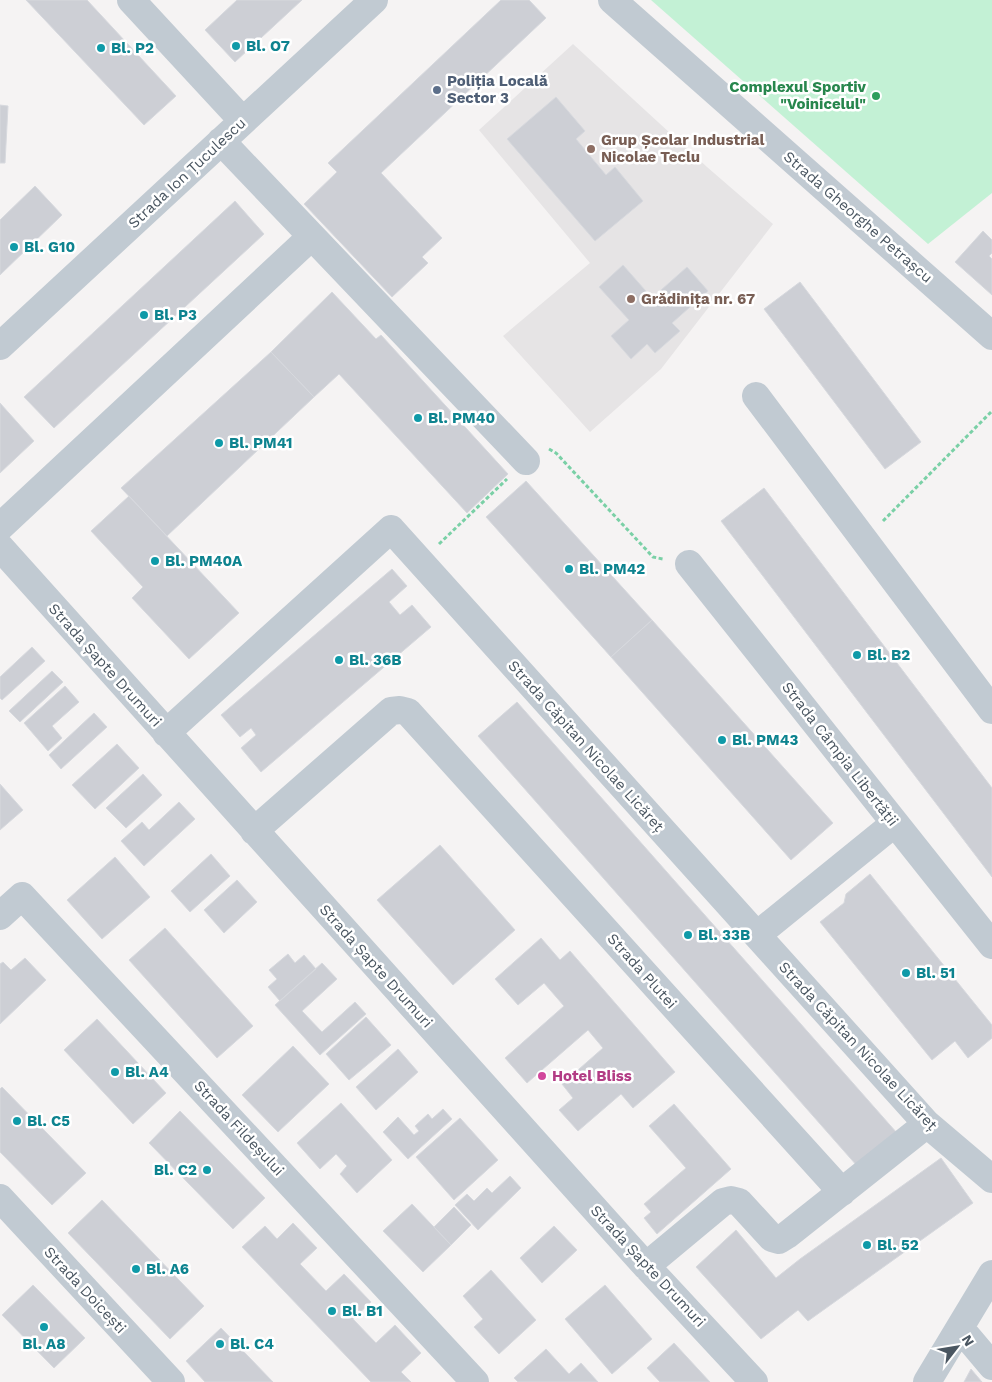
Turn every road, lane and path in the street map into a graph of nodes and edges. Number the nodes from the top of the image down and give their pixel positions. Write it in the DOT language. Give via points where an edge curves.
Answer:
graph roads {
  1 [pos="131,0"];
  2 [pos="374,0"];
  3 [pos="612,0"];
  4 [pos="243,121"];
  5 [pos="221,142"];
  6 [pos="311,237"];
  7 [pos="992,336"];
  8 [pos="0,346"];
  9 [pos="756,396"];
  10 [pos="992,411"];
  11 [pos="526,461"];
  12 [pos="0,527"];
  13 [pos="864,540"];
  14 [pos="0,548"];
  15 [pos="420,561"];
  16 [pos="689,564"];
  17 [pos="992,710"];
  18 [pos="166,733"];
  19 [pos="895,823"];
  20 [pos="254,832"];
  21 [pos="0,916"];
  22 [pos="756,935"];
  23 [pos="992,945"];
  24 [pos="927,1124"];
  25 [pos="992,1179"];
  26 [pos="842,1192"];
  27 [pos="0,1198"];
  28 [pos="646,1266"];
  29 [pos="992,1274"];
  30 [pos="960,1328"];
  31 [pos="992,1366"];
  32 [pos="171,1382"];
  33 [pos="475,1382"];
  34 [pos="754,1382"];
  35 [pos="927,1382"];
  1 -- 4 [label="street"];
  2 -- 4 [label="street, Strada Ion Țuculescu"];
  3 -- 7 [label="street, Strada Gheorghe Petrașcu"];
  4 -- 5 [label="street, Strada Ion Țuculescu"];
  5 -- 6 [label="street"];
  5 -- 8 [label="street, Strada Ion Țuculescu"];
  6 -- 11 [label="street"];
  6 -- 12 [label="street"];
  9 -- 13 [label="street"];
  10 -- 13 [label="path"];
  11 -- 15 [label="path"];
  11 -- 16 [label="path" via="539,450 547,448 556,453 653,557"];
  13 -- 17 [label="street"];
  14 -- 18 [label="street, Strada Șapte Drumuri"];
  15 -- 18 [label="street, Strada Căpitan Nicolae Licăreț" via="391,530"];
  15 -- 22 [label="street, Strada Căpitan Nicolae Licăreț"];
  16 -- 19 [label="street, Strada Câmpia Libertății"];
  18 -- 20 [label="street, Strada Șapte Drumuri"];
  19 -- 22 [label="street"];
  19 -- 23 [label="street, Strada Câmpia Libertății"];
  20 -- 26 [label="street, Strada Plutei" via="391,711 408,712"];
  20 -- 28 [label="street, Strada Șapte Drumuri"];
  21 -- 33 [label="street, Strada Fildeșului" via="22,896"];
  22 -- 24 [label="street, Strada Căpitan Nicolae Licăreț"];
  24 -- 25 [label="street, Strada Căpitan Nicolae Licăreț"];
  24 -- 26 [label="street"];
  26 -- 28 [label="street" via="779,1240 772,1238 739,1202 723,1202"];
  27 -- 32 [label="street, Strada Doicești"];
  28 -- 34 [label="street, Strada Șapte Drumuri"];
  29 -- 30 [label="street"];
  30 -- 31 [label="street"];
  30 -- 35 [label="street"];
}
